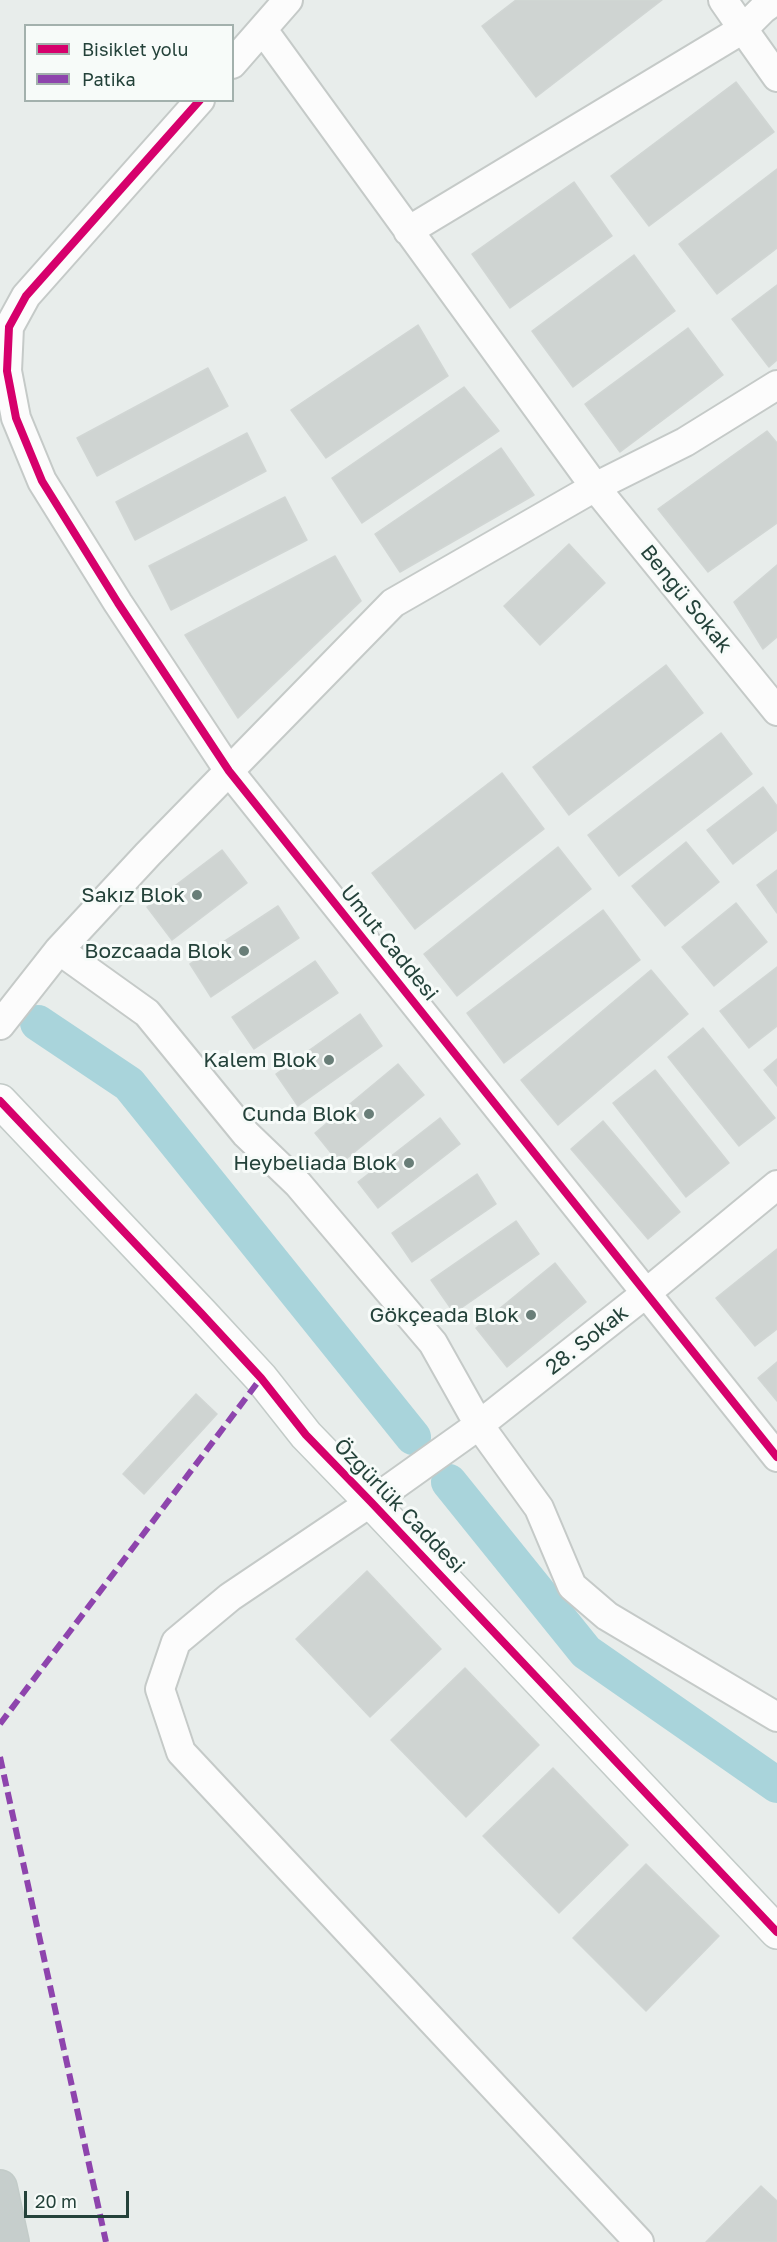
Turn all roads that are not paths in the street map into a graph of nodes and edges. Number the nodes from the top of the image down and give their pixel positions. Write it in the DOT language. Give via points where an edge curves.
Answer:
graph roads {
  1 [pos="288,0"];
  2 [pos="723,0"];
  3 [pos="776,0"];
  4 [pos="743,29"];
  5 [pos="263,30"];
  6 [pos="234,62"];
  7 [pos="777,77"];
  8 [pos="198,102"];
  9 [pos="408,231"];
  10 [pos="777,385"];
  11 [pos="595,487"];
  12 [pos="777,711"];
  13 [pos="229,771"];
  14 [pos="59,950"];
  15 [pos="0,1025"];
  16 [pos="0,1101"];
  17 [pos="777,1185"];
  18 [pos="645,1294"];
  19 [pos="479,1425"];
  20 [pos="777,1457"];
  21 [pos="371,1502"];
  22 [pos="777,1717"];
  23 [pos="777,1932"];
  24 [pos="0,2187"];
  25 [pos="12,2242"];
  26 [pos="639,2242"];
  1 -- 5 [label="street"];
  2 -- 4 [label="street"];
  3 -- 4 [label="street"];
  4 -- 7 [label="street"];
  4 -- 9 [label="street"];
  5 -- 6 [label="street"];
  5 -- 9 [label="street, Bengü Sokak"];
  8 -- 13 [label="street, Umut Caddesi" via="26,296 9,327 8,371 16,418 42,482"];
  9 -- 11 [label="street, Bengü Sokak"];
  10 -- 11 [label="street" via="685,442"];
  11 -- 12 [label="street, Bengü Sokak"];
  11 -- 13 [label="street" via="393,603"];
  13 -- 14 [label="street"];
  13 -- 18 [label="street, Umut Caddesi"];
  14 -- 15 [label="street"];
  14 -- 19 [label="street" via="147,1013 246,1134 298,1184 433,1343"];
  16 -- 21 [label="main road, Özgürlük Caddesi" via="201,1313 261,1378 306,1435"];
  17 -- 18 [label="street, 28. Sokak"];
  18 -- 19 [label="street, 28. Sokak"];
  18 -- 20 [label="street, Umut Caddesi"];
  19 -- 21 [label="street, 28. Sokak"];
  19 -- 22 [label="street" via="539,1508 572,1586 606,1616"];
  21 -- 23 [label="main road, Özgürlük Caddesi"];
  21 -- 26 [label="street, 28. Sokak" via="230,1597 176,1642 160,1689 181,1752"];
  24 -- 25 [label="highway"];
}
